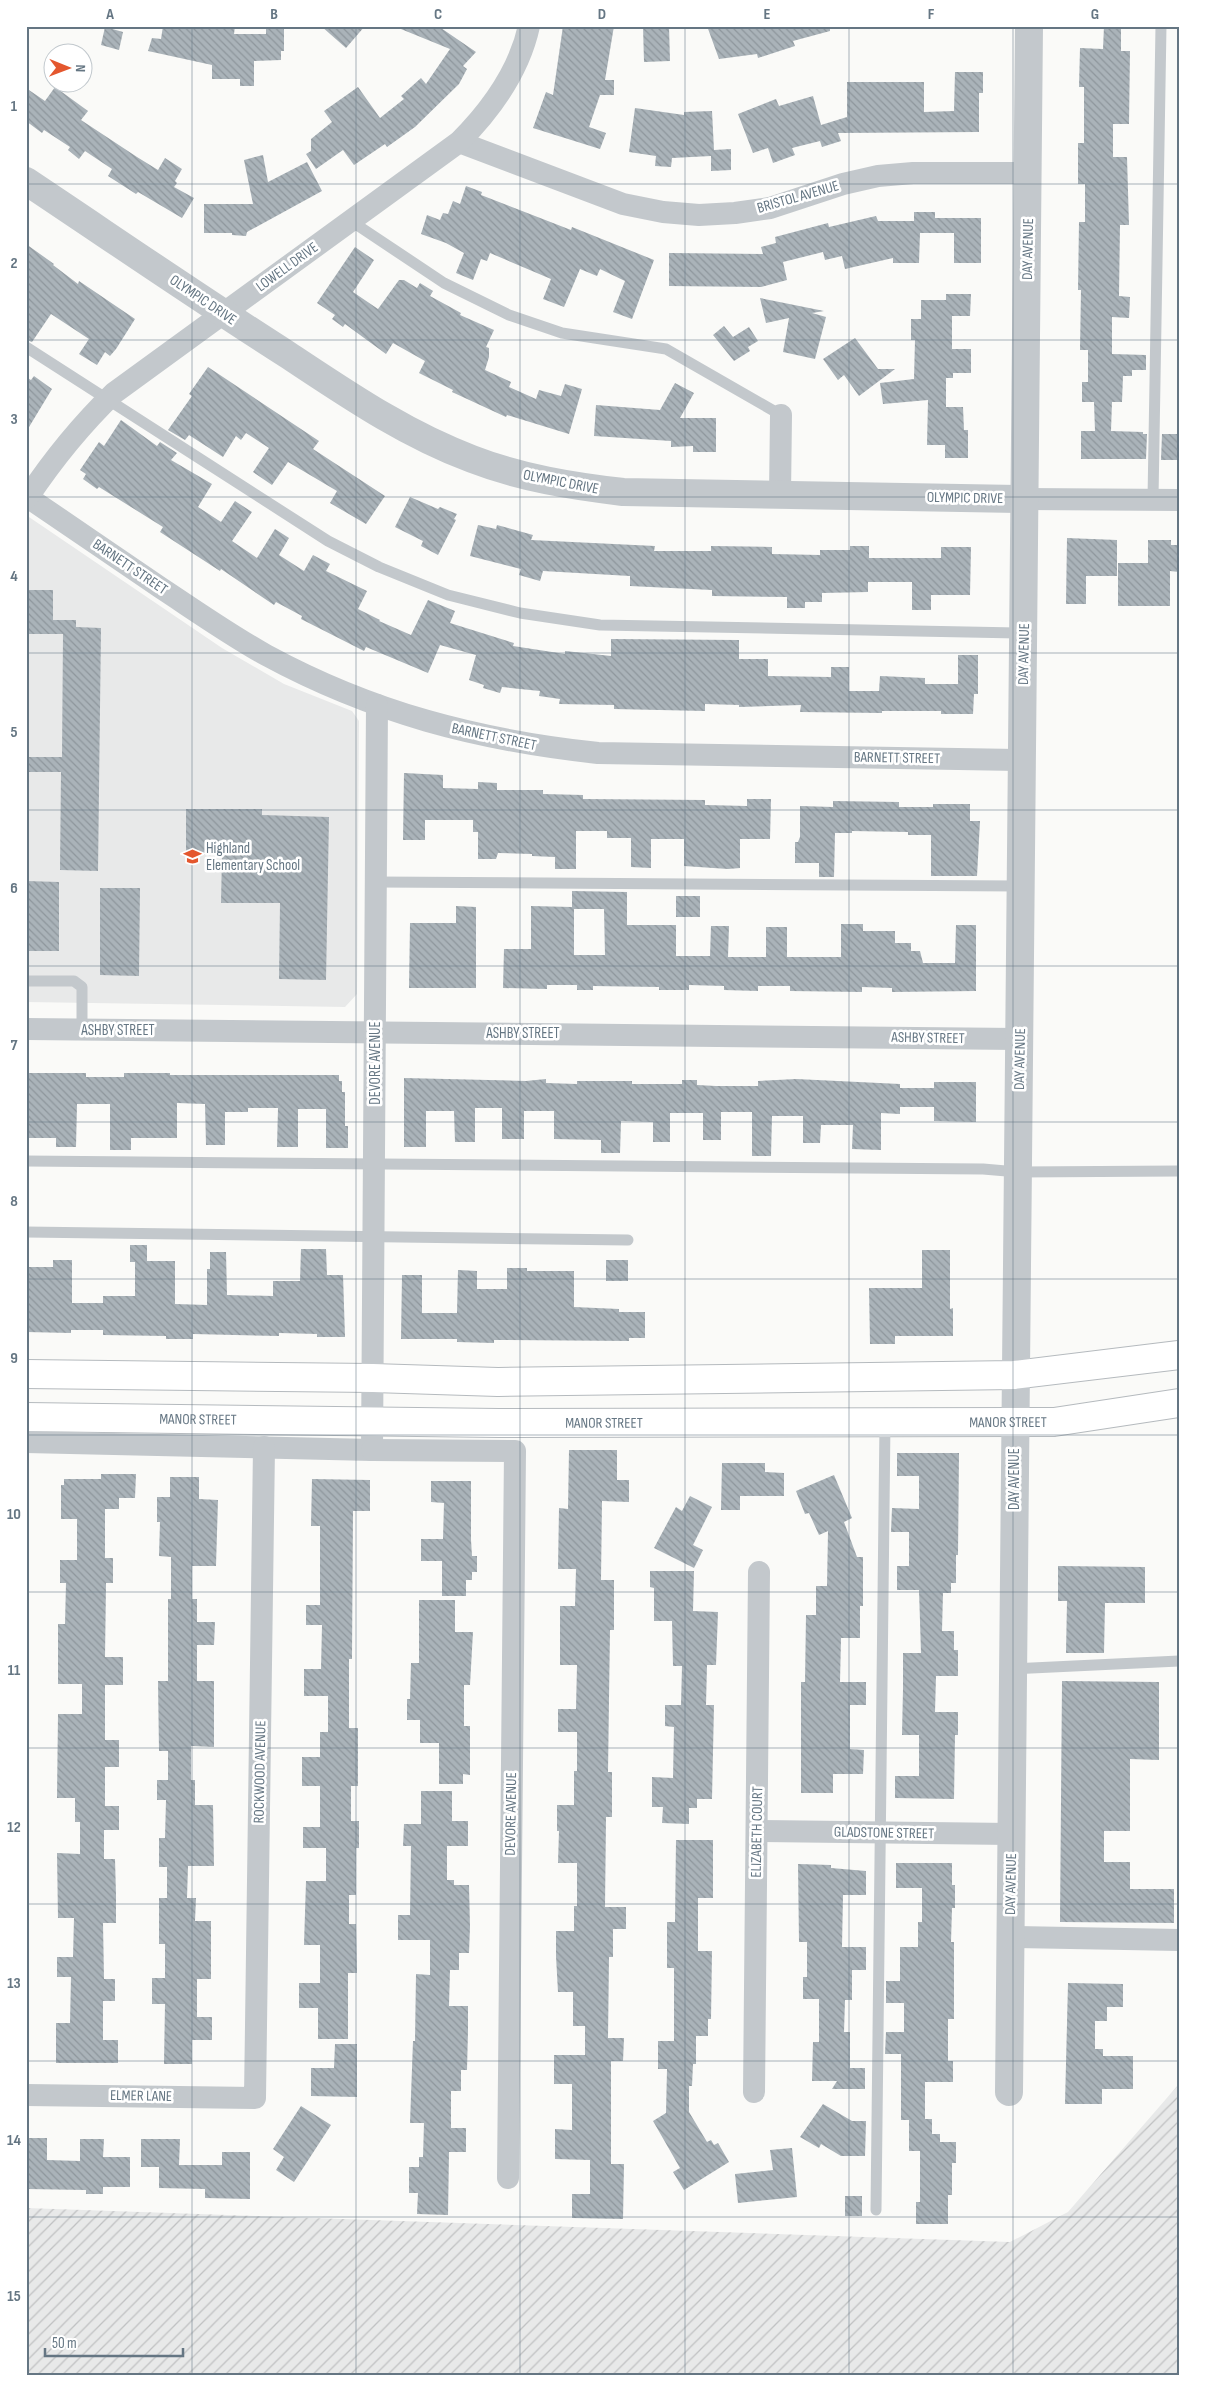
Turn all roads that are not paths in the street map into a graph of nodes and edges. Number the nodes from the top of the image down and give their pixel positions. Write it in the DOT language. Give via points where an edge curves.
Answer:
graph roads {
  1 [pos="529,26"];
  2 [pos="1030,26"];
  3 [pos="1161,26"];
  4 [pos="459,142"];
  5 [pos="1028,173"];
  6 [pos="26,181"];
  7 [pos="351,221"];
  8 [pos="222,313"];
  9 [pos="26,348"];
  10 [pos="107,400"];
  11 [pos="781,415"];
  12 [pos="780,495"];
  13 [pos="27,497"];
  14 [pos="1025,499"];
  15 [pos="1153,499"];
  16 [pos="1179,500"];
  17 [pos="1024,633"];
  18 [pos="377,705"];
  19 [pos="1023,760"];
  20 [pos="376,882"];
  21 [pos="1022,886"];
  22 [pos="26,981"];
  23 [pos="26,1029"];
  24 [pos="82,1030"];
  25 [pos="376,1032"];
  26 [pos="1020,1039"];
  27 [pos="26,1161"];
  28 [pos="375,1164"];
  29 [pos="1179,1171"];
  30 [pos="1019,1172"];
  31 [pos="26,1232"];
  32 [pos="374,1238"];
  33 [pos="628,1240"];
  34 [pos="1179,1355"];
  35 [pos="26,1374"];
  36 [pos="1014,1375"];
  37 [pos="373,1378"];
  38 [pos="1179,1403"];
  39 [pos="26,1417"];
  40 [pos="372,1421"];
  41 [pos="885,1422"];
  42 [pos="1014,1422"];
  43 [pos="26,1442"];
  44 [pos="264,1446"];
  45 [pos="372,1450"];
  46 [pos="759,1572"];
  47 [pos="1179,1661"];
  48 [pos="1013,1669"];
  49 [pos="757,1831"];
  50 [pos="881,1832"];
  51 [pos="1011,1834"];
  52 [pos="1010,1937"];
  53 [pos="1179,1940"];
  54 [pos="754,2092"];
  55 [pos="1009,2092"];
  56 [pos="26,2095"];
  57 [pos="256,2098"];
  58 [pos="508,2178"];
  59 [pos="876,2210"];
  1 -- 4 [label="street, LOWELL DRIVE" via="517,62 500,94"];
  2 -- 5 [label="street, DAY AVENUE"];
  3 -- 15 [label="lane"];
  4 -- 5 [label="street, BRISTOL AVENUE" via="624,204 699,215 735,214 770,208 878,176"];
  4 -- 7 [label="street, LOWELL DRIVE"];
  5 -- 14 [label="street, DAY AVENUE"];
  6 -- 8 [label="street, OLYMPIC DRIVE"];
  7 -- 8 [label="street, LOWELL DRIVE"];
  7 -- 11 [label="lane" via="444,283 509,315 562,333 666,350"];
  8 -- 10 [label="street, LOWELL DRIVE"];
  8 -- 12 [label="street, OLYMPIC DRIVE" via="386,419 473,460 575,487 623,492"];
  9 -- 10 [label="lane"];
  10 -- 13 [label="street, LOWELL DRIVE" via="72,437"];
  10 -- 17 [label="lane" via="328,541 379,567 448,595 511,611 600,625"];
  11 -- 12 [label="street"];
  12 -- 14 [label="street, OLYMPIC DRIVE"];
  13 -- 18 [label="street, BARNETT STREET" via="217,626 316,680"];
  14 -- 15 [label="street, OLYMPIC DRIVE"];
  14 -- 17 [label="street, DAY AVENUE"];
  15 -- 16 [label="street, OLYMPIC DRIVE"];
  17 -- 19 [label="street, DAY AVENUE"];
  18 -- 19 [label="street, BARNETT STREET" via="486,737 598,753"];
  18 -- 20 [label="street, DEVORE AVENUE"];
  19 -- 21 [label="street, DAY AVENUE"];
  20 -- 21 [label="lane"];
  20 -- 25 [label="street, DEVORE AVENUE"];
  21 -- 26 [label="street, DAY AVENUE"];
  22 -- 24 [label="lane" via="74,981 80,984"];
  23 -- 24 [label="street, ASHBY STREET"];
  24 -- 25 [label="street, ASHBY STREET"];
  25 -- 26 [label="street, ASHBY STREET"];
  25 -- 28 [label="street, DEVORE AVENUE"];
  26 -- 30 [label="street, DAY AVENUE"];
  27 -- 28 [label="lane"];
  28 -- 30 [label="lane" via="983,1168"];
  28 -- 32 [label="street, DEVORE AVENUE"];
  29 -- 30 [label="lane"];
  30 -- 36 [label="street, DAY AVENUE"];
  31 -- 32 [label="lane"];
  32 -- 33 [label="lane"];
  32 -- 37 [label="street, DEVORE AVENUE"];
  34 -- 36 [label="main road"];
  35 -- 37 [label="main road"];
  36 -- 37 [label="main road" via="498,1382"];
  36 -- 42 [label="street, DAY AVENUE"];
  37 -- 40 [label="street, DEVORE AVENUE"];
  38 -- 42 [label="main road, MANOR STREET" via="1054,1422"];
  39 -- 40 [label="main road, MANOR STREET"];
  40 -- 41 [label="main road, MANOR STREET"];
  40 -- 45 [label="street, DEVORE AVENUE"];
  41 -- 42 [label="main road, MANOR STREET"];
  41 -- 50 [label="lane"];
  42 -- 48 [label="street, DAY AVENUE"];
  43 -- 44 [label="street"];
  44 -- 45 [label="street"];
  44 -- 57 [label="street, ROCKWOOD AVENUE"];
  45 -- 58 [label="street, DEVORE AVENUE" via="515,1451"];
  46 -- 49 [label="street, ELIZABETH COURT"];
  47 -- 48 [label="lane"];
  48 -- 51 [label="street, DAY AVENUE"];
  49 -- 50 [label="street, GLADSTONE STREET"];
  49 -- 54 [label="street, ELIZABETH COURT"];
  50 -- 51 [label="street, GLADSTONE STREET"];
  50 -- 59 [label="lane"];
  51 -- 52 [label="street, DAY AVENUE"];
  52 -- 53 [label="street"];
  52 -- 55 [label="street, DAY AVENUE"];
  56 -- 57 [label="street, ELMER LANE"];
}
